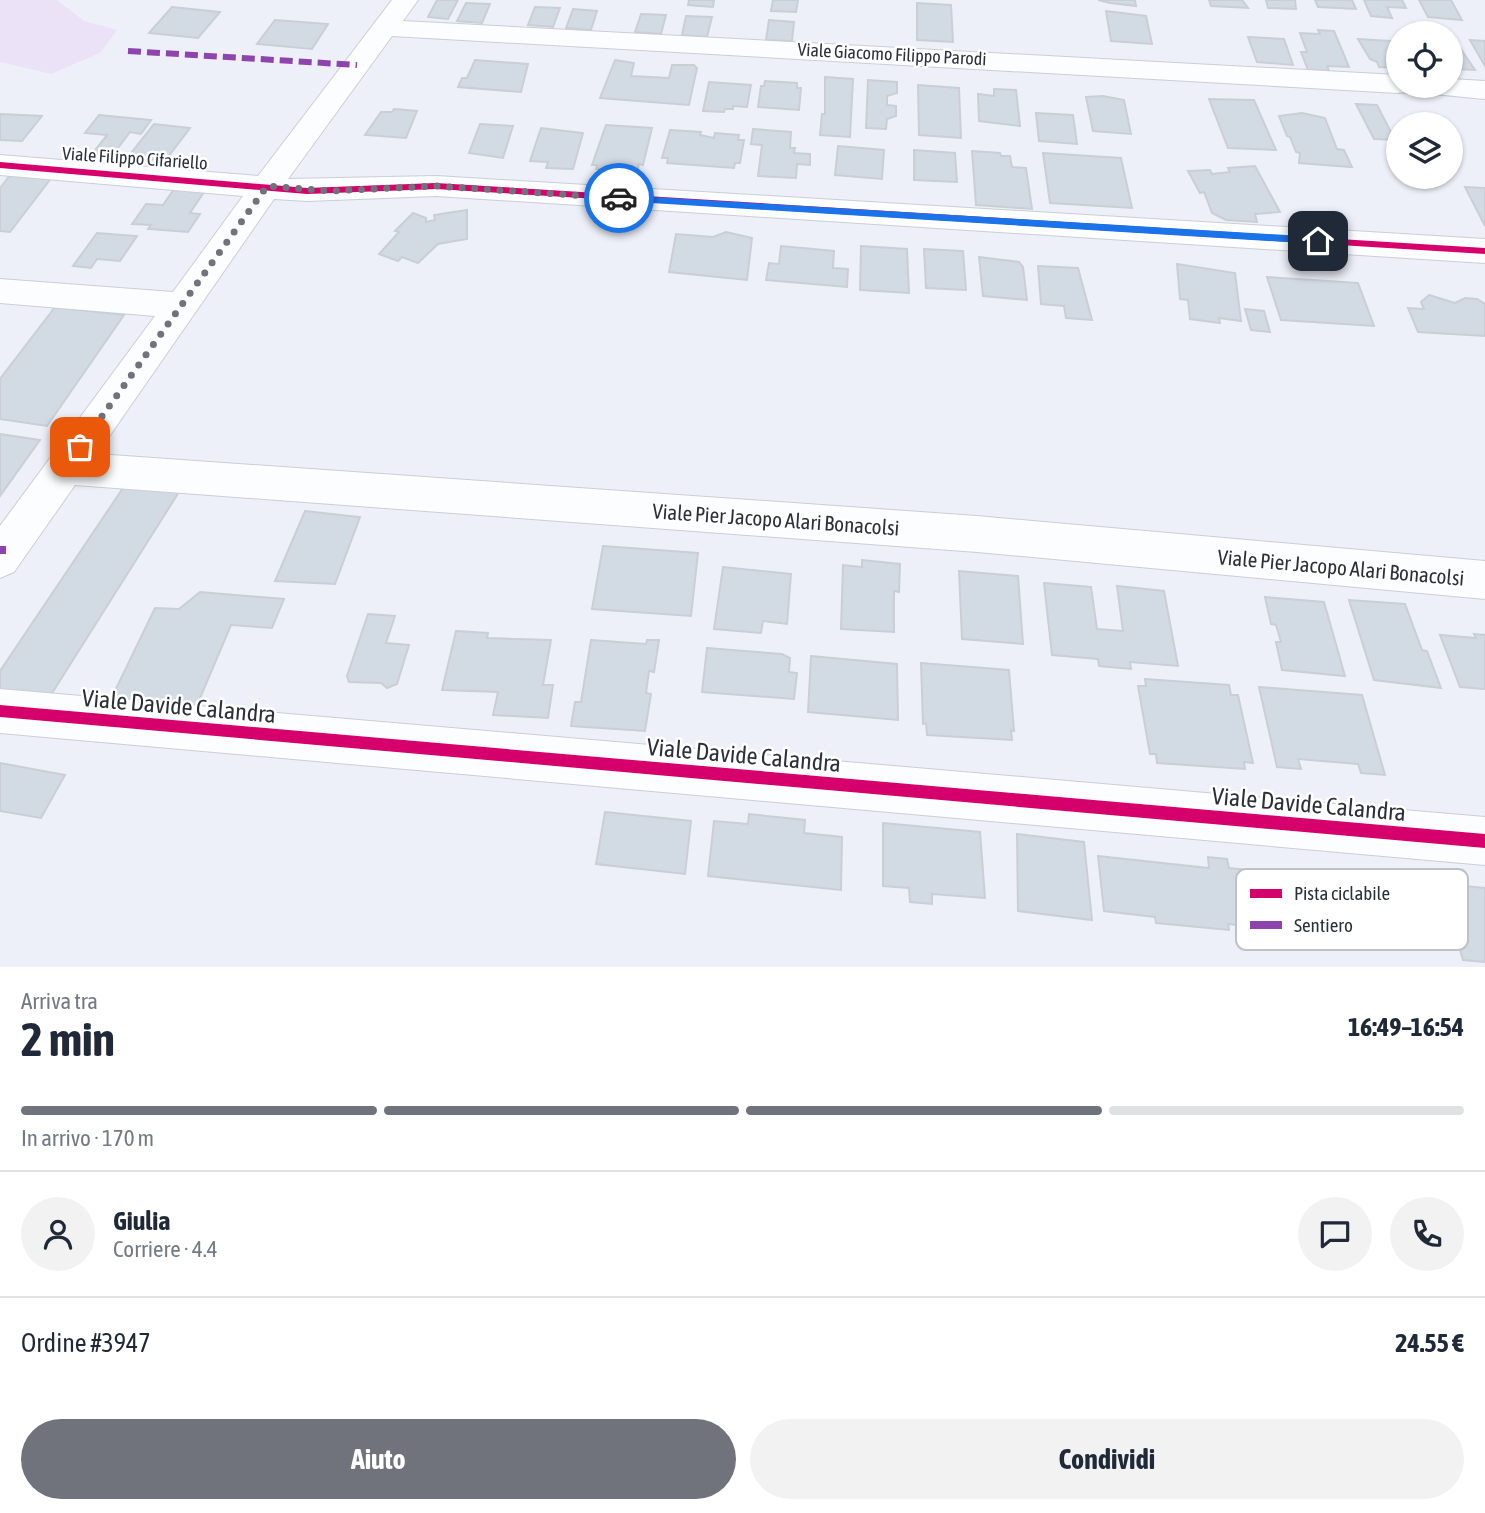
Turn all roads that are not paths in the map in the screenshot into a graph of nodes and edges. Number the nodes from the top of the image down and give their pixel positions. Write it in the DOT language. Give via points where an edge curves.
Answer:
graph roads {
  1 [pos="405,0"];
  2 [pos="386,28"];
  3 [pos="1386,83"];
  4 [pos="1463,89"];
  5 [pos="1485,90"];
  6 [pos="0,165"];
  7 [pos="267,186"];
  8 [pos="1485,251"];
  9 [pos="0,291"];
  10 [pos="181,305"];
  11 [pos="65,468"];
  12 [pos="2,553"];
  13 [pos="1485,580"];
  14 [pos="0,711"];
  15 [pos="1485,841"];
  1 -- 2 [label="street"];
  2 -- 3 [label="street, Viale Giacomo Filippo Parodi"];
  2 -- 7 [label="street"];
  4 -- 5 [label="street"];
  6 -- 7 [label="street, Viale Filippo Cifariello"];
  7 -- 8 [label="street, Viale Filippo Cifariello" via="318,191 436,186"];
  7 -- 10 [label="street"];
  9 -- 10 [label="street"];
  10 -- 11 [label="street"];
  11 -- 12 [label="street"];
  11 -- 13 [label="street, Viale Pier Jacopo Alari Bonacolsi" via="977,534"];
  14 -- 15 [label="street, Viale Davide Calandra"];
}
